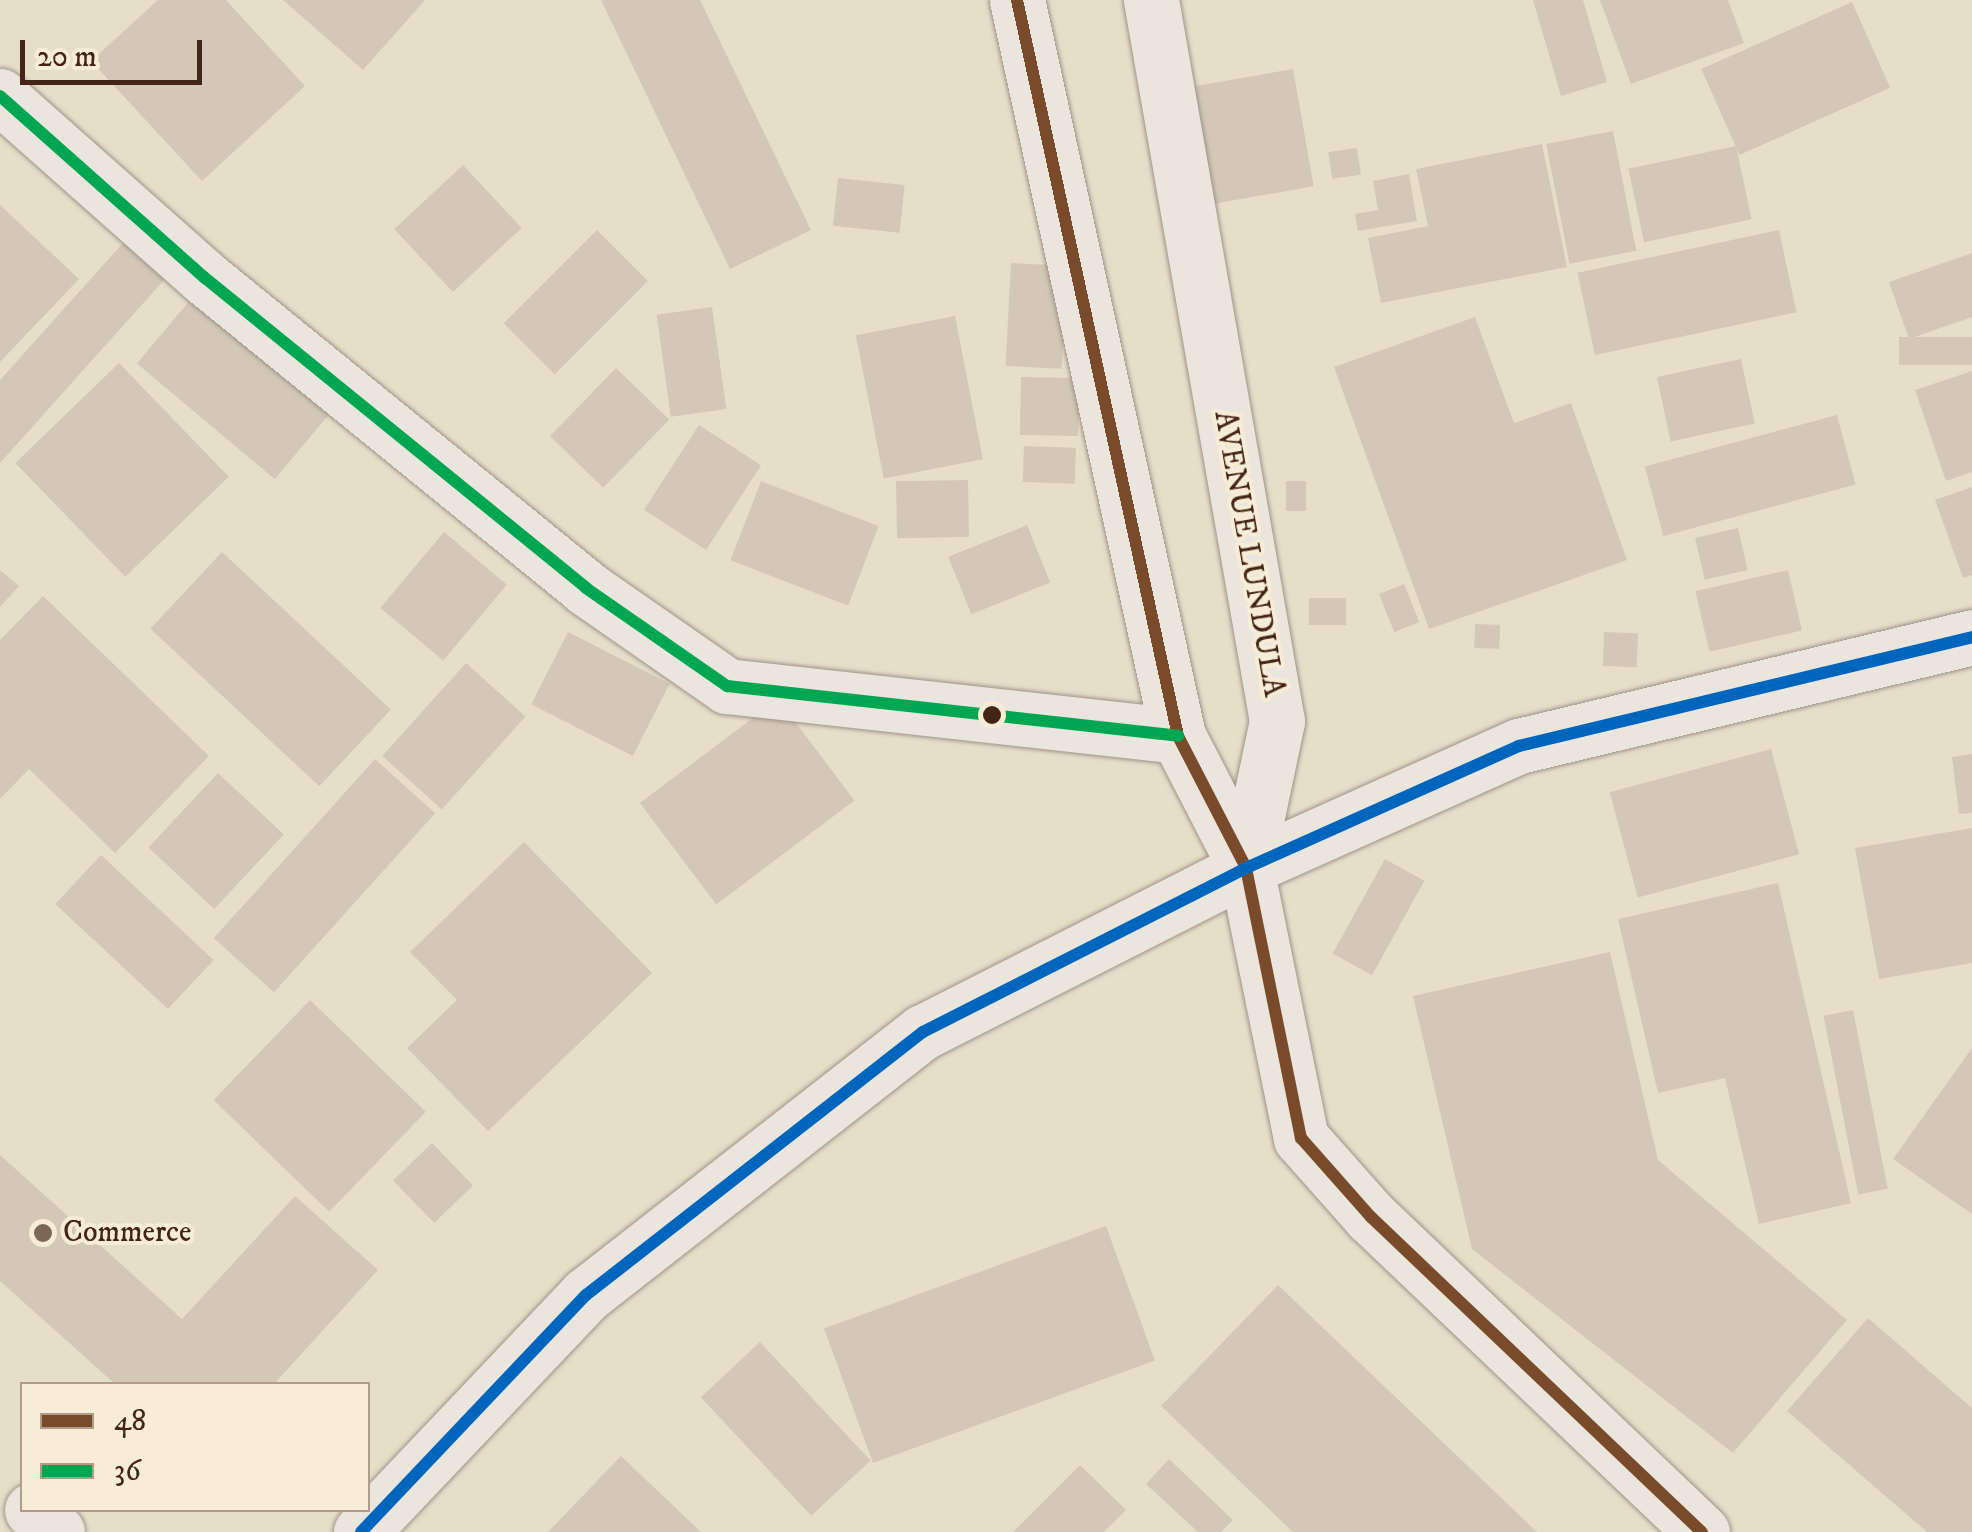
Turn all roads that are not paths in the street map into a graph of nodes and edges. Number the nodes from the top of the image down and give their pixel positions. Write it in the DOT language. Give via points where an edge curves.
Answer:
graph roads {
  1 [pos="1017,0"];
  2 [pos="1151,0"];
  3 [pos="0,96"];
  4 [pos="1972,637"];
  5 [pos="1178,736"];
  6 [pos="1246,868"];
  7 [pos="0,1480"];
  8 [pos="20,1499"];
  9 [pos="34,1512"];
  10 [pos="57,1532"];
  11 [pos="361,1532"];
  12 [pos="1702,1532"];
  1 -- 5 [label="street"];
  2 -- 6 [label="street, AVENUE LUNDULA" via="1277,721"];
  3 -- 5 [label="street" via="205,278 570,576 726,686"];
  4 -- 6 [label="street" via="1519,746"];
  5 -- 6 [label="street"];
  6 -- 11 [label="street" via="923,1032 586,1294"];
  6 -- 12 [label="street" via="1301,1138 1371,1217"];
  7 -- 8 [label="street"];
  9 -- 10 [label="street"];
}
